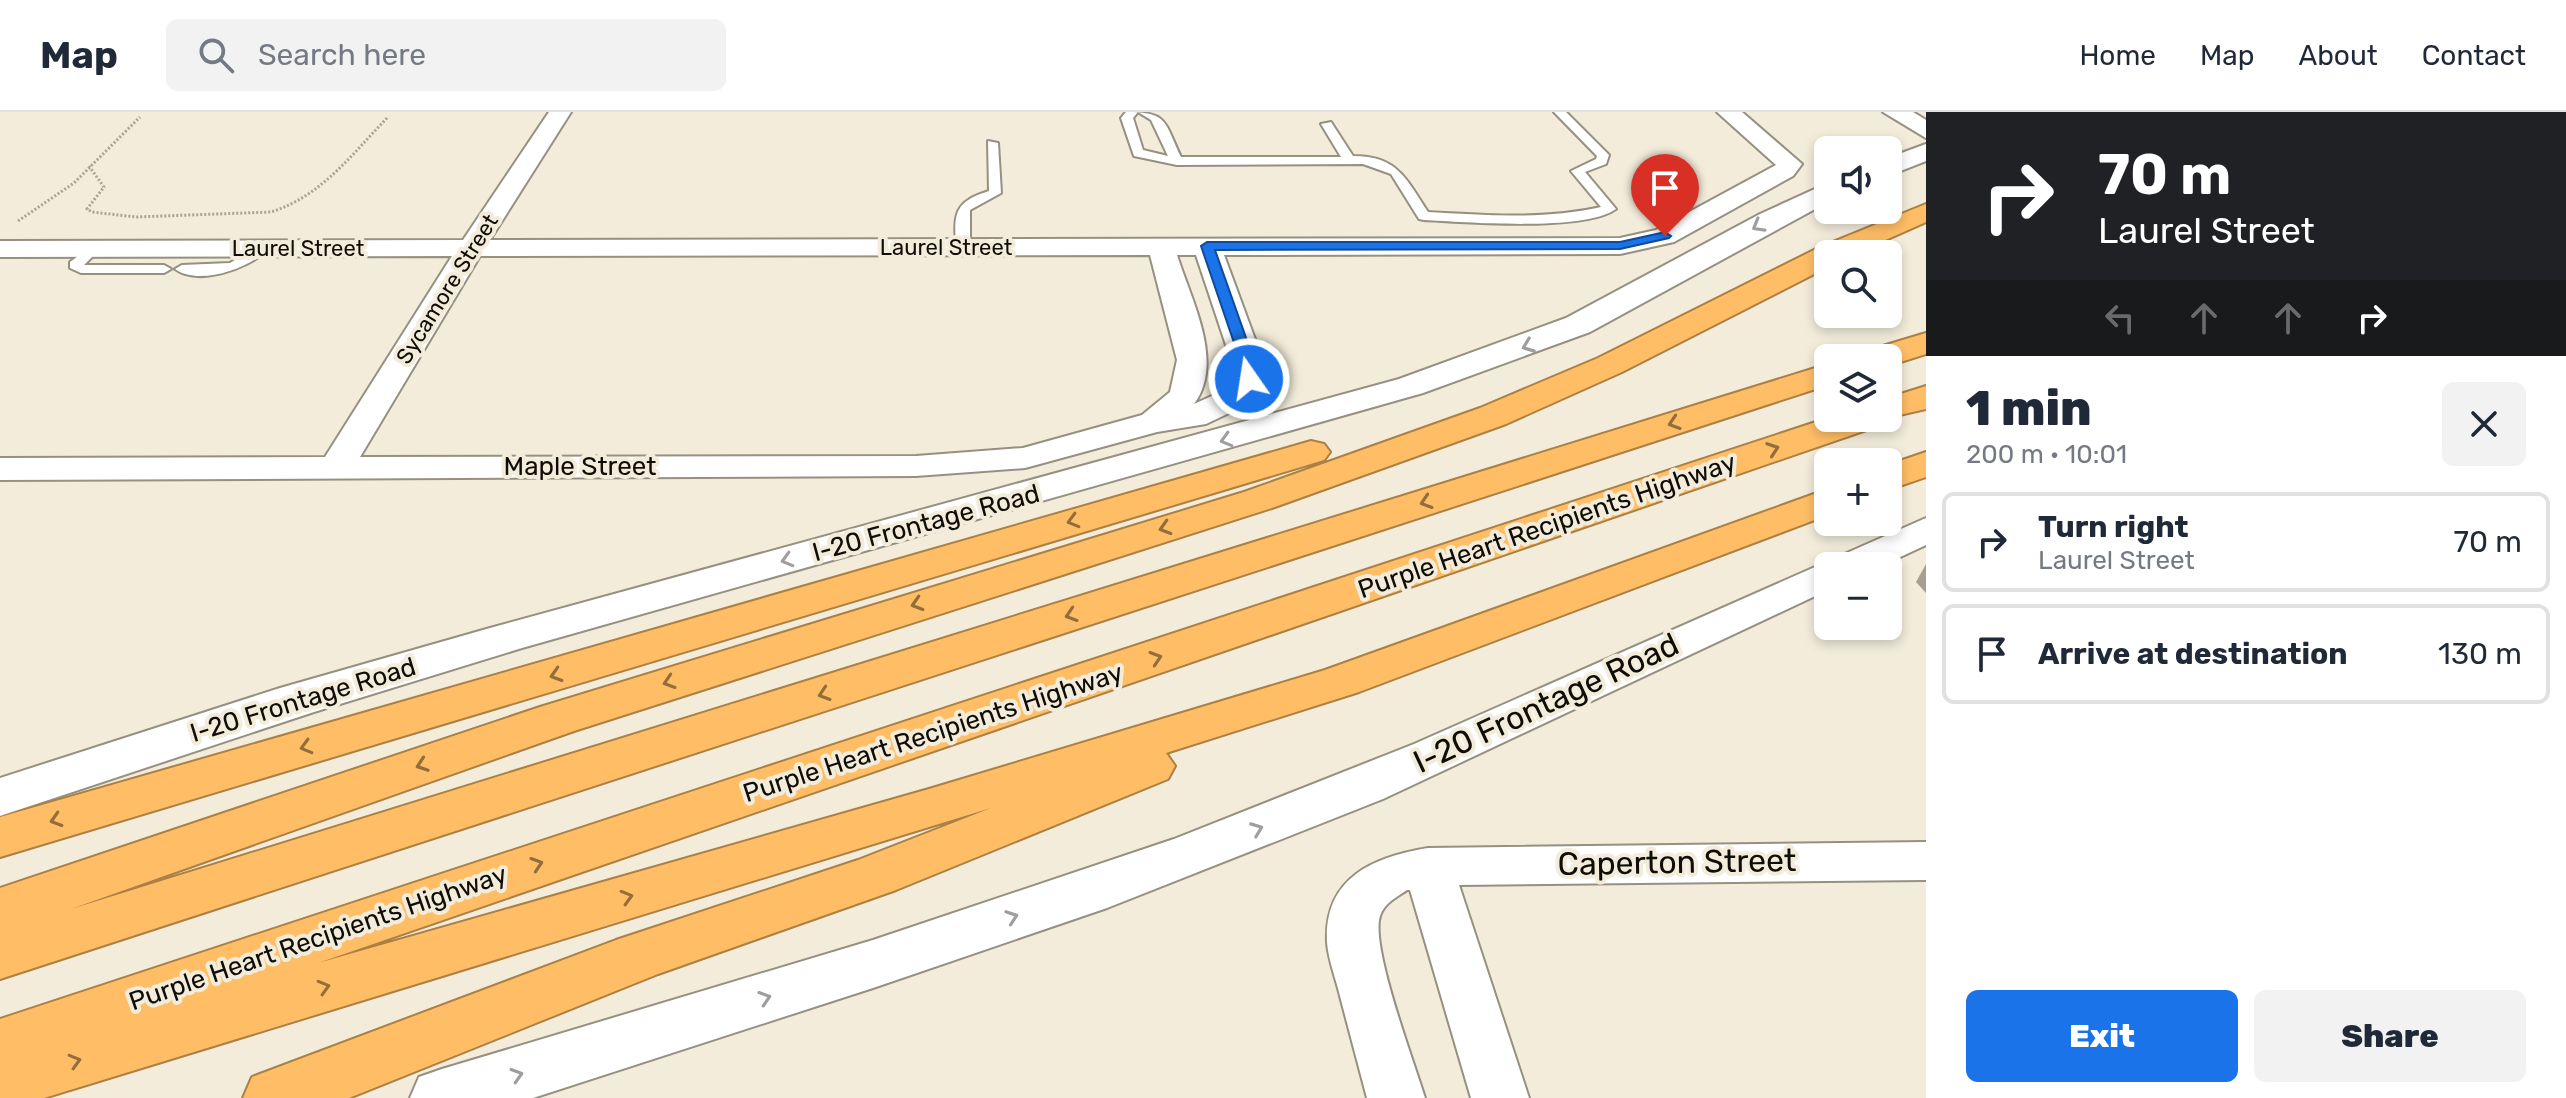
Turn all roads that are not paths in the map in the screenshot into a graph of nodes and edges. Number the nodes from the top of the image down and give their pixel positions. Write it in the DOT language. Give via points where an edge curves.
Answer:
graph roads {
  1 [pos="560,112"];
  2 [pos="1132,112"];
  3 [pos="1143,112"];
  4 [pos="1560,112"];
  5 [pos="1728,112"];
  6 [pos="1895,112"];
  7 [pos="1327,124"];
  8 [pos="1926,130"];
  9 [pos="992,143"];
  10 [pos="1926,152"];
  11 [pos="1349,160"];
  12 [pos="1926,160"];
  13 [pos="1177,161"];
  14 [pos="1902,163"];
  15 [pos="1902,166"];
  16 [pos="1926,192"];
  17 [pos="1814,197"];
  18 [pos="1926,212"];
  19 [pos="1424,216"];
  20 [pos="1858,240"];
  21 [pos="1161,246"];
  22 [pos="1207,246"];
  23 [pos="1444,246"];
  24 [pos="963,247"];
  25 [pos="261,248"];
  26 [pos="471,248"];
  27 [pos="0,249"];
  28 [pos="93,249"];
  29 [pos="1814,261"];
  30 [pos="164,269"];
  31 [pos="182,269"];
  32 [pos="1681,327"];
  33 [pos="1926,343"];
  34 [pos="1902,350"];
  35 [pos="1814,378"];
  36 [pos="1926,397"];
  37 [pos="1902,405"];
  38 [pos="1154,422"];
  39 [pos="1823,432"];
  40 [pos="1926,464"];
  41 [pos="336,468"];
  42 [pos="0,469"];
  43 [pos="1902,473"];
  44 [pos="1814,506"];
  45 [pos="1926,530"];
  46 [pos="1877,552"];
  47 [pos="1814,580"];
  48 [pos="1342,681"];
  49 [pos="0,797"];
  50 [pos="0,837"];
  51 [pos="1926,861"];
  52 [pos="1428,867"];
  53 [pos="0,911"];
  54 [pos="0,955"];
  55 [pos="0,1046"];
  56 [pos="0,1083"];
  57 [pos="275,1098"];
  58 [pos="442,1098"];
  59 [pos="1396,1098"];
  60 [pos="1500,1098"];
  1 -- 26 [label="street, Sycamore Street"];
  2 -- 13 [label="lane" via="1127,118 1138,153"];
  3 -- 13 [label="lane" via="1156,118"];
  4 -- 19 [label="lane" via="1603,155 1602,161 1577,171 1610,209 1520,218"];
  5 -- 23 [label="street, Laurel Street" via="1790,164 1665,236 1620,246"];
  6 -- 8 [label="main road"];
  7 -- 11 [label="lane"];
  9 -- 24 [label="lane" via="995,193 965,204"];
  10 -- 14 [label="main road"];
  11 -- 13 [label="lane"];
  11 -- 19 [label="lane" via="1395,171"];
  12 -- 15 [label="main road"];
  16 -- 20 [label="highway"];
  17 -- 49 [label="main road, I-20 Frontage Road, one-way" via="1557,335 1411,386 506,638"];
  18 -- 20 [label="highway"];
  19 -- 23 [label="lane"];
  21 -- 22 [label="street, Laurel Street"];
  21 -- 24 [label="street, Laurel Street"];
  21 -- 38 [label="street" via="1194,376 1188,393"];
  22 -- 23 [label="street, Laurel Street"];
  22 -- 38 [label="street, Maple Street" via="1249,379 1237,397 1211,412"];
  24 -- 26 [label="street, Laurel Street"];
  25 -- 26 [label="street, Laurel Street"];
  25 -- 28 [label="street, Laurel Street"];
  25 -- 31 [label="lane" via="238,267"];
  26 -- 41 [label="street, Sycamore Street"];
  27 -- 28 [label="street, Laurel Street"];
  28 -- 30 [label="lane" via="75,265"];
  29 -- 32 [label="highway"];
  32 -- 50 [label="highway, one-way" via="1427,417"];
  32 -- 53 [label="highway, one-way" via="1493,416 1258,500 557,719"];
  33 -- 34 [label="highway"];
  35 -- 54 [label="highway, one-way"];
  36 -- 37 [label="highway"];
  38 -- 41 [label="street, Maple Street" via="992,463"];
  55 -- 39 [label="highway, Purple Heart Recipients Highway, one-way"];
  40 -- 43 [label="highway"];
  41 -- 42 [label="street, Maple Street"];
  44 -- 48 [label="highway"];
  45 -- 46 [label="main road"];
  58 -- 47 [label="main road, I-20 Frontage Road, one-way" via="903,954 1171,863 1492,730"];
  56 -- 48 [label="highway, one-way"];
  48 -- 57 [label="highway" via="1109,784 637,957"];
  51 -- 52 [label="street, Caperton Street"];
  52 -- 59 [label="street, Caperton Street" via="1394,873 1369,890 1354,914 1353,944"];
  52 -- 60 [label="street"];
}
